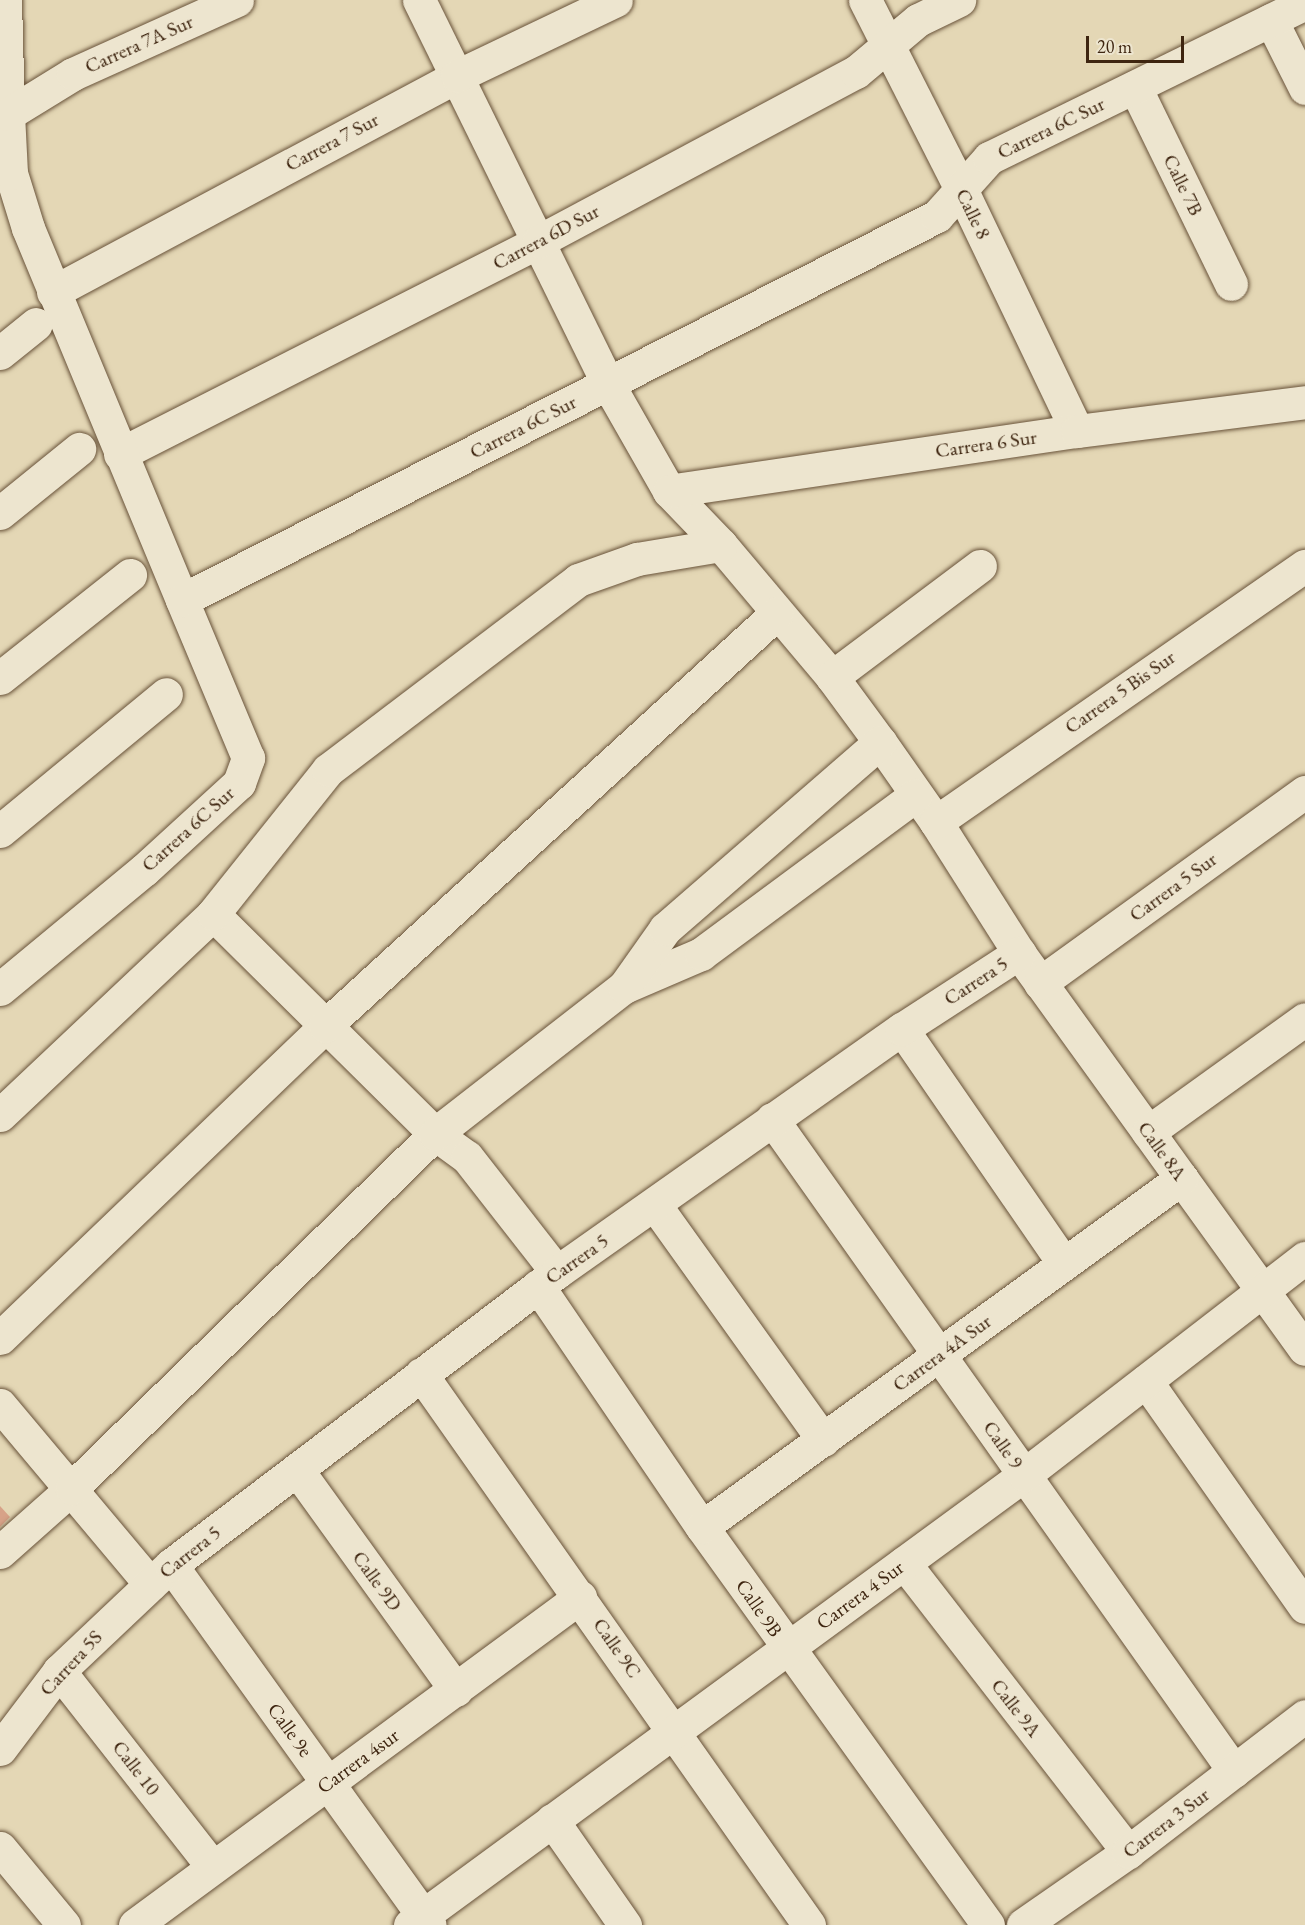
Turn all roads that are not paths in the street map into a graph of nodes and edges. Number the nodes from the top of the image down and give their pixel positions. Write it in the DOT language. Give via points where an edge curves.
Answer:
graph roads {
  1 [pos="5,0"];
  2 [pos="237,0"];
  3 [pos="419,0"];
  4 [pos="616,0"];
  5 [pos="865,0"];
  6 [pos="959,0"];
  7 [pos="1305,3"];
  8 [pos="1271,20"];
  9 [pos="889,48"];
  10 [pos="457,76"];
  11 [pos="1135,87"];
  12 [pos="1305,88"];
  13 [pos="8,114"];
  14 [pos="961,189"];
  15 [pos="539,241"];
  16 [pos="1232,284"];
  17 [pos="53,292"];
  18 [pos="36,324"];
  19 [pos="0,353"];
  20 [pos="608,384"];
  21 [pos="1305,402"];
  22 [pos="1077,431"];
  23 [pos="79,449"];
  24 [pos="120,454"];
  25 [pos="669,491"];
  26 [pos="0,513"];
  27 [pos="721,545"];
  28 [pos="980,566"];
  29 [pos="1305,566"];
  30 [pos="130,575"];
  31 [pos="182,600"];
  32 [pos="777,613"];
  33 [pos="832,677"];
  34 [pos="0,678"];
  35 [pos="166,694"];
  36 [pos="880,742"];
  37 [pos="1305,792"];
  38 [pos="916,795"];
  39 [pos="936,822"];
  40 [pos="0,831"];
  41 [pos="213,914"];
  42 [pos="1019,953"];
  43 [pos="1040,983"];
  44 [pos="624,987"];
  45 [pos="0,988"];
  46 [pos="1305,1019"];
  47 [pos="325,1026"];
  48 [pos="902,1029"];
  49 [pos="0,1115"];
  50 [pos="772,1119"];
  51 [pos="1148,1132"];
  52 [pos="435,1134"];
  53 [pos="1182,1178"];
  54 [pos="655,1205"];
  55 [pos="1305,1258"];
  56 [pos="1064,1264"];
  57 [pos="548,1279"];
  58 [pos="1262,1290"];
  59 [pos="0,1338"];
  60 [pos="1305,1349"];
  61 [pos="939,1355"];
  62 [pos="421,1374"];
  63 [pos="1146,1381"];
  64 [pos="0,1405"];
  65 [pos="823,1440"];
  66 [pos="298,1471"];
  67 [pos="1024,1475"];
  68 [pos="72,1488"];
  69 [pos="702,1527"];
  70 [pos="0,1552"];
  71 [pos="904,1563"];
  72 [pos="160,1575"];
  73 [pos="580,1597"];
  74 [pos="1305,1608"];
  75 [pos="787,1647"];
  76 [pos="59,1671"];
  77 [pos="456,1690"];
  78 [pos="1305,1716"];
  79 [pos="676,1732"];
  80 [pos="0,1749"];
  81 [pos="1234,1771"];
  82 [pos="328,1782"];
  83 [pos="552,1820"];
  84 [pos="0,1848"];
  85 [pos="1128,1852"];
  86 [pos="212,1866"];
  87 [pos="421,1921"];
  88 [pos="64,1925"];
  89 [pos="135,1925"];
  90 [pos="625,1925"];
  91 [pos="809,1925"];
  92 [pos="988,1925"];
  93 [pos="1023,1925"];
  1 -- 13 [label="street"];
  2 -- 13 [label="street, Carrera 7A Sur" via="73,74"];
  3 -- 10 [label="street, Calle 8A"];
  4 -- 10 [label="street, Carrera 7 Sur"];
  5 -- 9 [label="street, Calle 8"];
  6 -- 9 [label="street, Carrera 6D Sur" via="918,20"];
  7 -- 8 [label="street, Carrera 6C Sur"];
  8 -- 11 [label="street, Carrera 6C Sur"];
  8 -- 12 [label="street"];
  9 -- 14 [label="street, Calle 8"];
  9 -- 15 [label="street, Carrera 6D Sur" via="856,72"];
  10 -- 15 [label="street, Calle 8A"];
  10 -- 17 [label="street, Carrera 7 Sur"];
  11 -- 14 [label="street, Carrera 6C Sur" via="989,158"];
  11 -- 16 [label="street, Calle 7B"];
  13 -- 17 [label="street" via="11,173"];
  14 -- 20 [label="street, Carrera 6C Sur" via="937,216"];
  14 -- 22 [label="street, Calle 8"];
  15 -- 20 [label="street, Calle 8A"];
  15 -- 24 [label="street, Carrera 6D Sur"];
  17 -- 24 [label="street"];
  18 -- 19 [label="street"];
  20 -- 25 [label="street, Calle 8A"];
  20 -- 31 [label="street, Carrera 6C Sur"];
  21 -- 22 [label="street, Carrera 6 Sur"];
  22 -- 25 [label="street, Carrera 6 Sur"];
  23 -- 26 [label="street"];
  24 -- 31 [label="street"];
  25 -- 27 [label="street, Calle 8A"];
  27 -- 32 [label="street, Calle 8A"];
  27 -- 41 [label="street" via="637,559 578,580 328,770"];
  28 -- 33 [label="street"];
  29 -- 39 [label="street, Carrera 5 Bis Sur"];
  30 -- 34 [label="street"];
  31 -- 45 [label="street, Carrera 6C Sur" via="248,758 239,783 144,870"];
  32 -- 33 [label="street, Calle 8A"];
  32 -- 47 [label="street"];
  33 -- 36 [label="street, Calle 8A"];
  35 -- 40 [label="street"];
  36 -- 38 [label="street, Calle 8A"];
  36 -- 44 [label="street" via="665,929"];
  37 -- 43 [label="street, Carrera 5 Sur"];
  38 -- 39 [label="street, Calle 8A"];
  38 -- 44 [label="street" via="701,954"];
  39 -- 42 [label="street, Calle 8A"];
  41 -- 47 [label="street, Calle 9B"];
  41 -- 49 [label="street"];
  42 -- 43 [label="street, Calle 8A"];
  42 -- 48 [label="street, Carrera 5"];
  43 -- 51 [label="street, Calle 8A"];
  44 -- 52 [label="street"];
  46 -- 51 [label="street"];
  47 -- 52 [label="street, Calle 9B"];
  47 -- 59 [label="street"];
  48 -- 50 [label="street, Carrera 5"];
  48 -- 56 [label="street"];
  50 -- 54 [label="street, Carrera 5"];
  50 -- 61 [label="street, Calle 9"];
  51 -- 53 [label="street, Calle 8A"];
  52 -- 57 [label="street, Calle 9B" via="467,1157"];
  52 -- 68 [label="street"];
  53 -- 56 [label="street, Carrera 4A Sur"];
  53 -- 58 [label="street, Calle 8A"];
  54 -- 57 [label="street, Carrera 5"];
  54 -- 65 [label="street"];
  55 -- 58 [label="street, Carrera 4 Sur"];
  56 -- 61 [label="street, Carrera 4A Sur"];
  57 -- 62 [label="street, Carrera 5"];
  57 -- 69 [label="street, Calle 9B"];
  58 -- 60 [label="street, Calle 8A"];
  58 -- 63 [label="street, Carrera 4 Sur"];
  61 -- 65 [label="street, Carrera 4A Sur"];
  61 -- 67 [label="street, Calle 9"];
  62 -- 66 [label="street, Carrera 5"];
  62 -- 73 [label="street, Calle 9C"];
  63 -- 67 [label="street, Carrera 4 Sur"];
  63 -- 74 [label="street"];
  64 -- 68 [label="street, Calle 9e"];
  65 -- 69 [label="street, Carrera 4A Sur"];
  66 -- 72 [label="street, Carrera 5"];
  66 -- 77 [label="street, Calle 9D"];
  67 -- 71 [label="street, Carrera 4 Sur"];
  67 -- 81 [label="street, Calle 9"];
  68 -- 70 [label="street"];
  68 -- 72 [label="street, Calle 9e"];
  69 -- 75 [label="street, Calle 9B"];
  71 -- 75 [label="street, Carrera 4 Sur"];
  71 -- 85 [label="street, Calle 9A"];
  72 -- 76 [label="street, Carrera 5S"];
  72 -- 82 [label="street, Calle 9e"];
  73 -- 77 [label="street, Carrera 4sur"];
  73 -- 79 [label="street, Calle 9C"];
  75 -- 79 [label="street, Carrera 4 Sur"];
  75 -- 92 [label="street, Calle 9B"];
  76 -- 80 [label="street, Carrera 5S"];
  76 -- 86 [label="street, Calle 10"];
  77 -- 82 [label="street, Carrera 4sur"];
  78 -- 81 [label="street, Carrera 3 Sur"];
  79 -- 83 [label="street, Carrera 4 Sur"];
  79 -- 91 [label="street, Calle 9C"];
  81 -- 85 [label="street, Carrera 3 Sur"];
  82 -- 86 [label="street, Carrera 4sur"];
  82 -- 87 [label="street, Calle 9e"];
  83 -- 87 [label="street, Carrera 4 Sur"];
  83 -- 90 [label="street"];
  84 -- 88 [label="street"];
  85 -- 93 [label="street, Carrera 3 Sur"];
  86 -- 89 [label="street, Carrera 4sur"];
}
